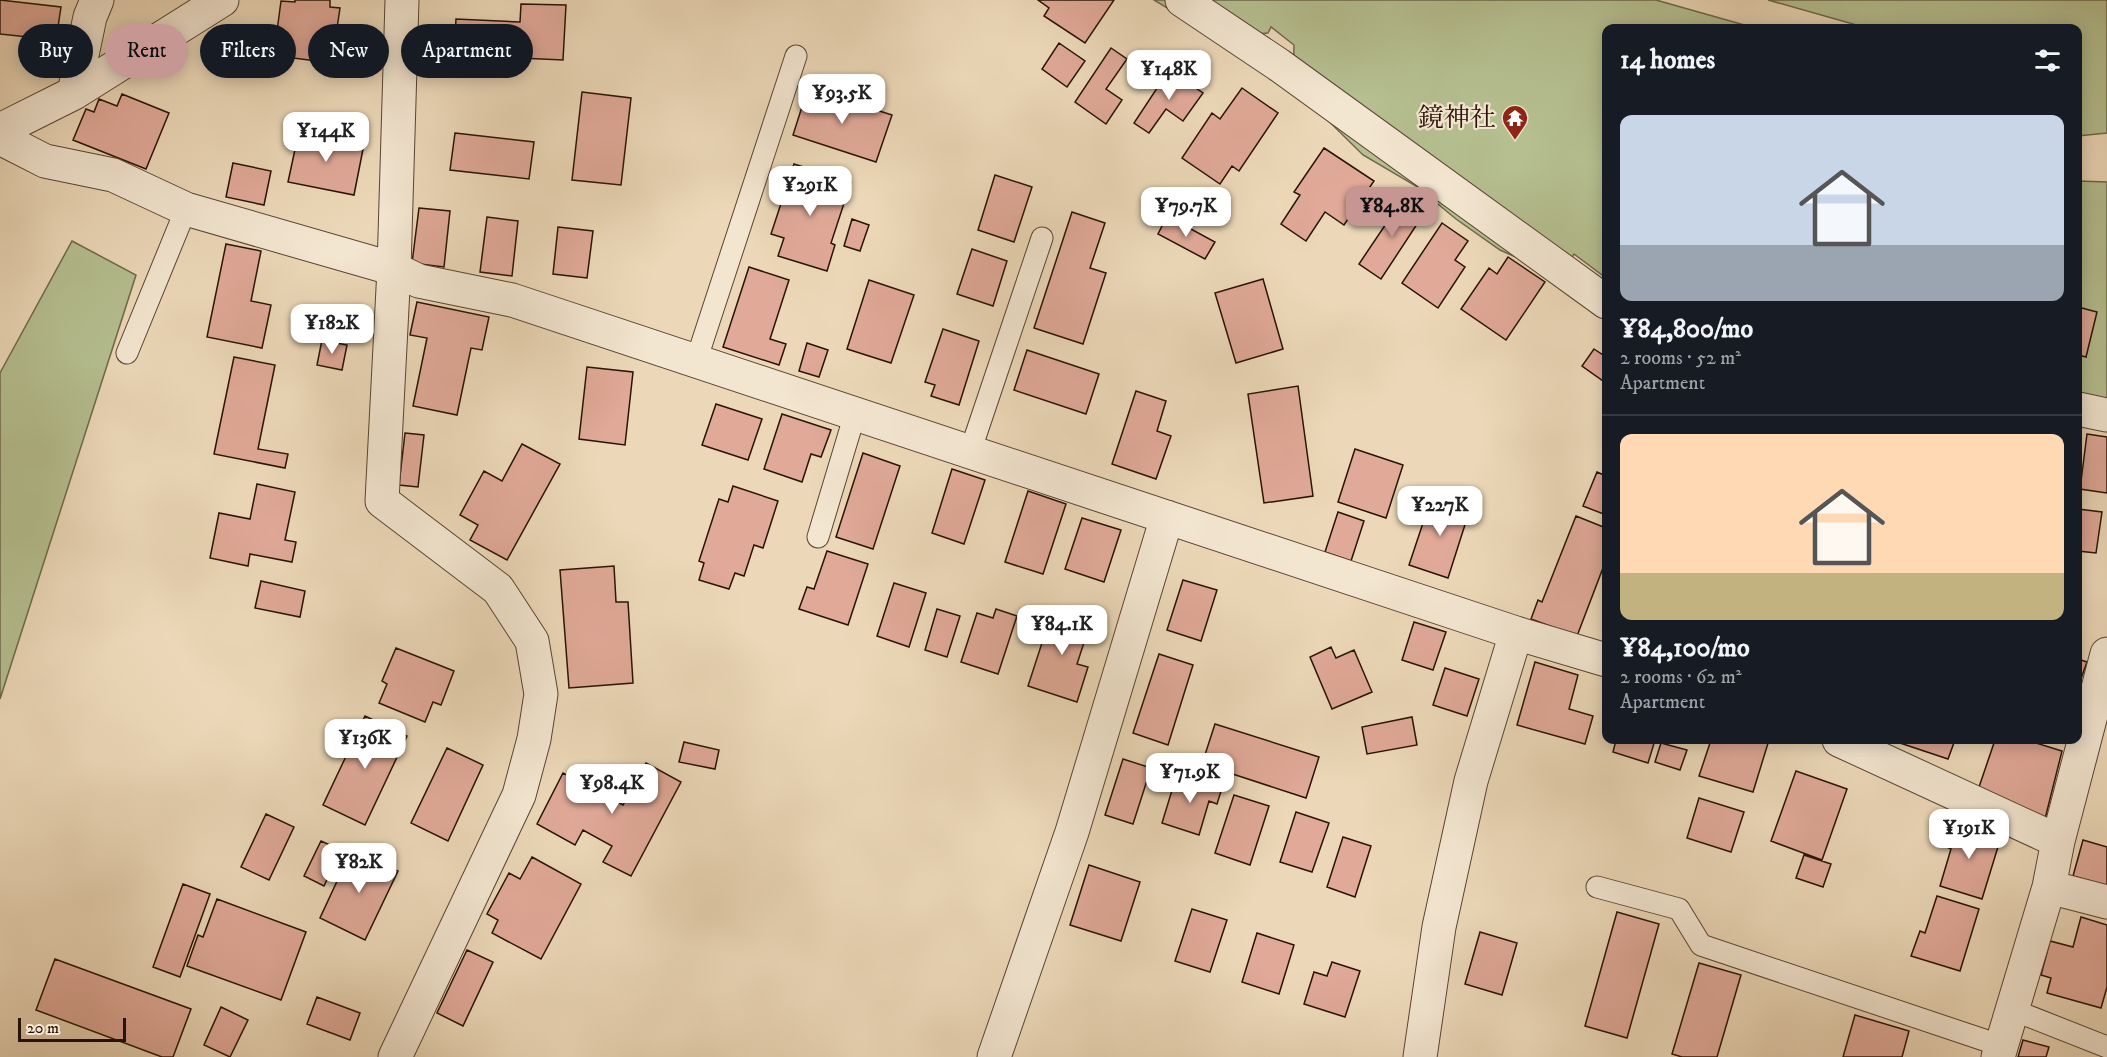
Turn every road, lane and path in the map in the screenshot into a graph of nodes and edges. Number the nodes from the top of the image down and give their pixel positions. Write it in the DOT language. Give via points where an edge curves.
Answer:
graph roads {
  1 [pos="97,0"];
  2 [pos="222,0"];
  3 [pos="402,0"];
  4 [pos="1182,0"];
  5 [pos="796,56"];
  6 [pos="74,93"];
  7 [pos="0,130"];
  8 [pos="0,138"];
  9 [pos="186,209"];
  10 [pos="1042,238"];
  11 [pos="394,269"];
  12 [pos="1602,299"];
  13 [pos="127,353"];
  14 [pos="696,361"];
  15 [pos="2082,410"];
  16 [pos="855,414"];
  17 [pos="2107,415"];
  18 [pos="970,452"];
  19 [pos="1167,517"];
  20 [pos="818,537"];
  21 [pos="1516,633"];
  22 [pos="2107,654"];
  23 [pos="1602,659"];
  24 [pos="1848,744"];
  25 [pos="2058,841"];
  26 [pos="1597,887"];
  27 [pos="2049,887"];
  28 [pos="2107,902"];
  29 [pos="2013,1010"];
  30 [pos="2107,1047"];
  31 [pos="2000,1052"];
  32 [pos="395,1057"];
  33 [pos="994,1057"];
  34 [pos="1419,1057"];
  1 -- 6 [label="street"];
  2 -- 6 [label="street"];
  3 -- 11 [label="street"];
  4 -- 12 [label="street" via="1279,65"];
  5 -- 14 [label="lane"];
  6 -- 7 [label="street"];
  8 -- 9 [label="street" via="45,161 113,175"];
  9 -- 11 [label="street"];
  9 -- 13 [label="lane"];
  10 -- 18 [label="lane"];
  11 -- 14 [label="street" via="419,281 512,300"];
  11 -- 32 [label="street" via="382,501 498,589 532,641 541,694 519,795"];
  14 -- 16 [label="street"];
  15 -- 17 [label="street"];
  16 -- 18 [label="street"];
  16 -- 20 [label="lane"];
  18 -- 19 [label="street"];
  19 -- 21 [label="street"];
  19 -- 33 [label="street" via="1072,832"];
  21 -- 23 [label="street"];
  21 -- 34 [label="street" via="1471,781 1439,927"];
  22 -- 25 [label="street"];
  24 -- 25 [label="street"];
  25 -- 27 [label="street"];
  26 -- 31 [label="lane" via="1679,909 1701,945"];
  27 -- 28 [label="street"];
  27 -- 29 [label="street"];
  29 -- 30 [label="lane"];
  29 -- 31 [label="street"];
}
